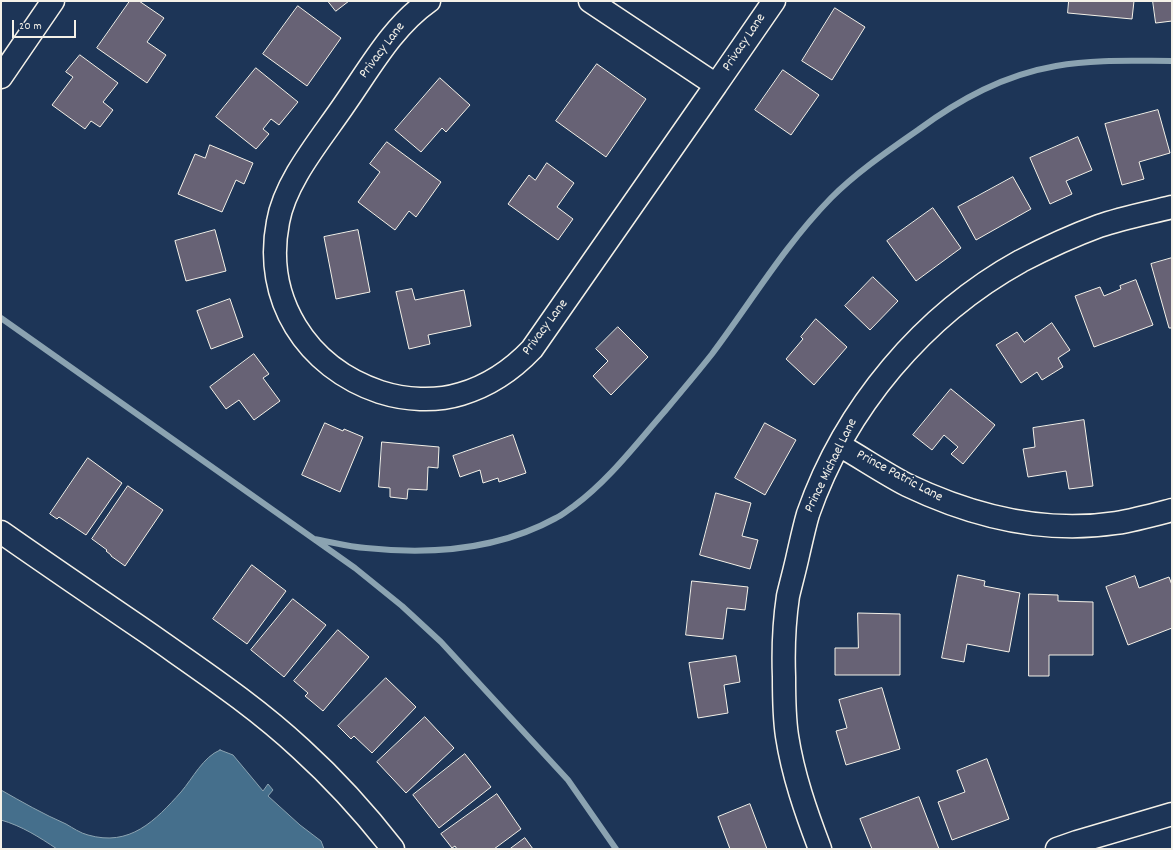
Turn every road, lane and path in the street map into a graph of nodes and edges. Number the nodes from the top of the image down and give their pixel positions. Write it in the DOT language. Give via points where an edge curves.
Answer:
graph roads {
  1 [pos="53,1"];
  2 [pos="429,1"];
  3 [pos="590,1"];
  4 [pos="774,1"];
  5 [pos="1,77"];
  6 [pos="716,85"];
  7 [pos="1172,207"];
  8 [pos="839,445"];
  9 [pos="1172,510"];
  10 [pos="1,532"];
  11 [pos="1172,814"];
  12 [pos="393,849"];
  13 [pos="820,849"];
  14 [pos="1057,849"];
  1 -- 5 [label="street"];
  2 -- 6 [label="street, Privacy Lane" via="408,18 394,34 307,160 281,206 276,238 279,289 293,324 304,341 334,369 352,380 390,395 427,400 460,395 491,381 520,361 546,331"];
  3 -- 6 [label="street, Privacy Lane"];
  4 -- 6 [label="street, Privacy Lane"];
  7 -- 8 [label="street, Prince Michael Lane" via="1100,226 1052,245 1021,261 970,294 929,329 899,360 861,407"];
  8 -- 9 [label="street, Prince Patric Lane" via="934,497 960,507 1017,522 1060,526 1097,525"];
  8 -- 13 [label="street, Prince Michael Lane" via="808,514 789,595 784,645 783,694 786,733 802,798"];
  10 -- 12 [label="street" via="198,668 265,719 327,774"];
  11 -- 14 [label="street"];
}
